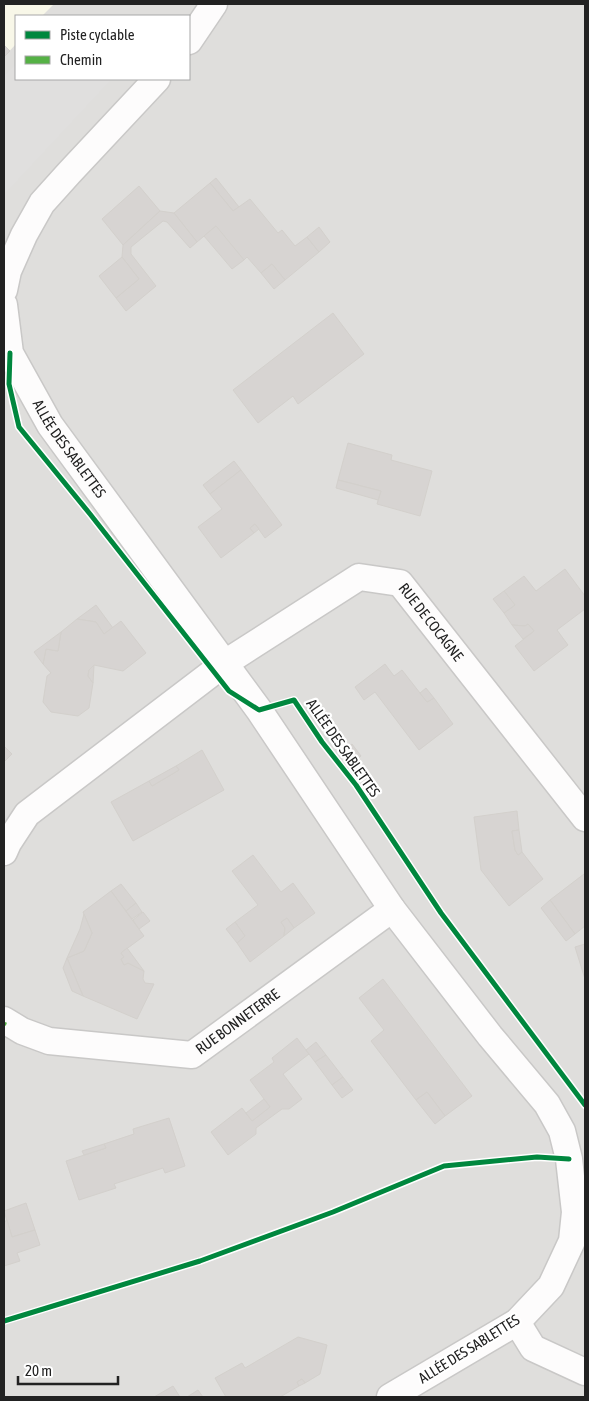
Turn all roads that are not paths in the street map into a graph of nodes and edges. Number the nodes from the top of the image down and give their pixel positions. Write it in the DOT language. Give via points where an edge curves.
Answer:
graph roads {
  1 [pos="214,4"];
  2 [pos="190,40"];
  3 [pos="156,80"];
  4 [pos="4,290"];
  5 [pos="4,305"];
  6 [pos="225,663"];
  7 [pos="585,818"];
  8 [pos="4,852"];
  9 [pos="392,910"];
  10 [pos="4,1020"];
  11 [pos="580,1211"];
  12 [pos="517,1322"];
  13 [pos="585,1372"];
  14 [pos="390,1397"];
  1 -- 2 [label="street"];
  3 -- 4 [label="street" via="42,203 8,271"];
  5 -- 6 [label="street, ALLÉE DES SABLETTES" via="10,353 50,425"];
  6 -- 7 [label="street, RUE DE COCAGNE" via="359,577 400,583"];
  6 -- 8 [label="street" via="27,814"];
  6 -- 9 [label="street, ALLÉE DES SABLETTES"];
  9 -- 10 [label="street, RUE BONNETERRE" via="192,1055 50,1042"];
  9 -- 11 [label="street, ALLÉE DES SABLETTES" via="490,1036 548,1104 562,1131"];
  11 -- 12 [label="street, ALLÉE DES SABLETTES" via="572,1241 551,1286"];
  12 -- 13 [label="street" via="533,1348"];
  12 -- 14 [label="street, ALLÉE DES SABLETTES"];
}
